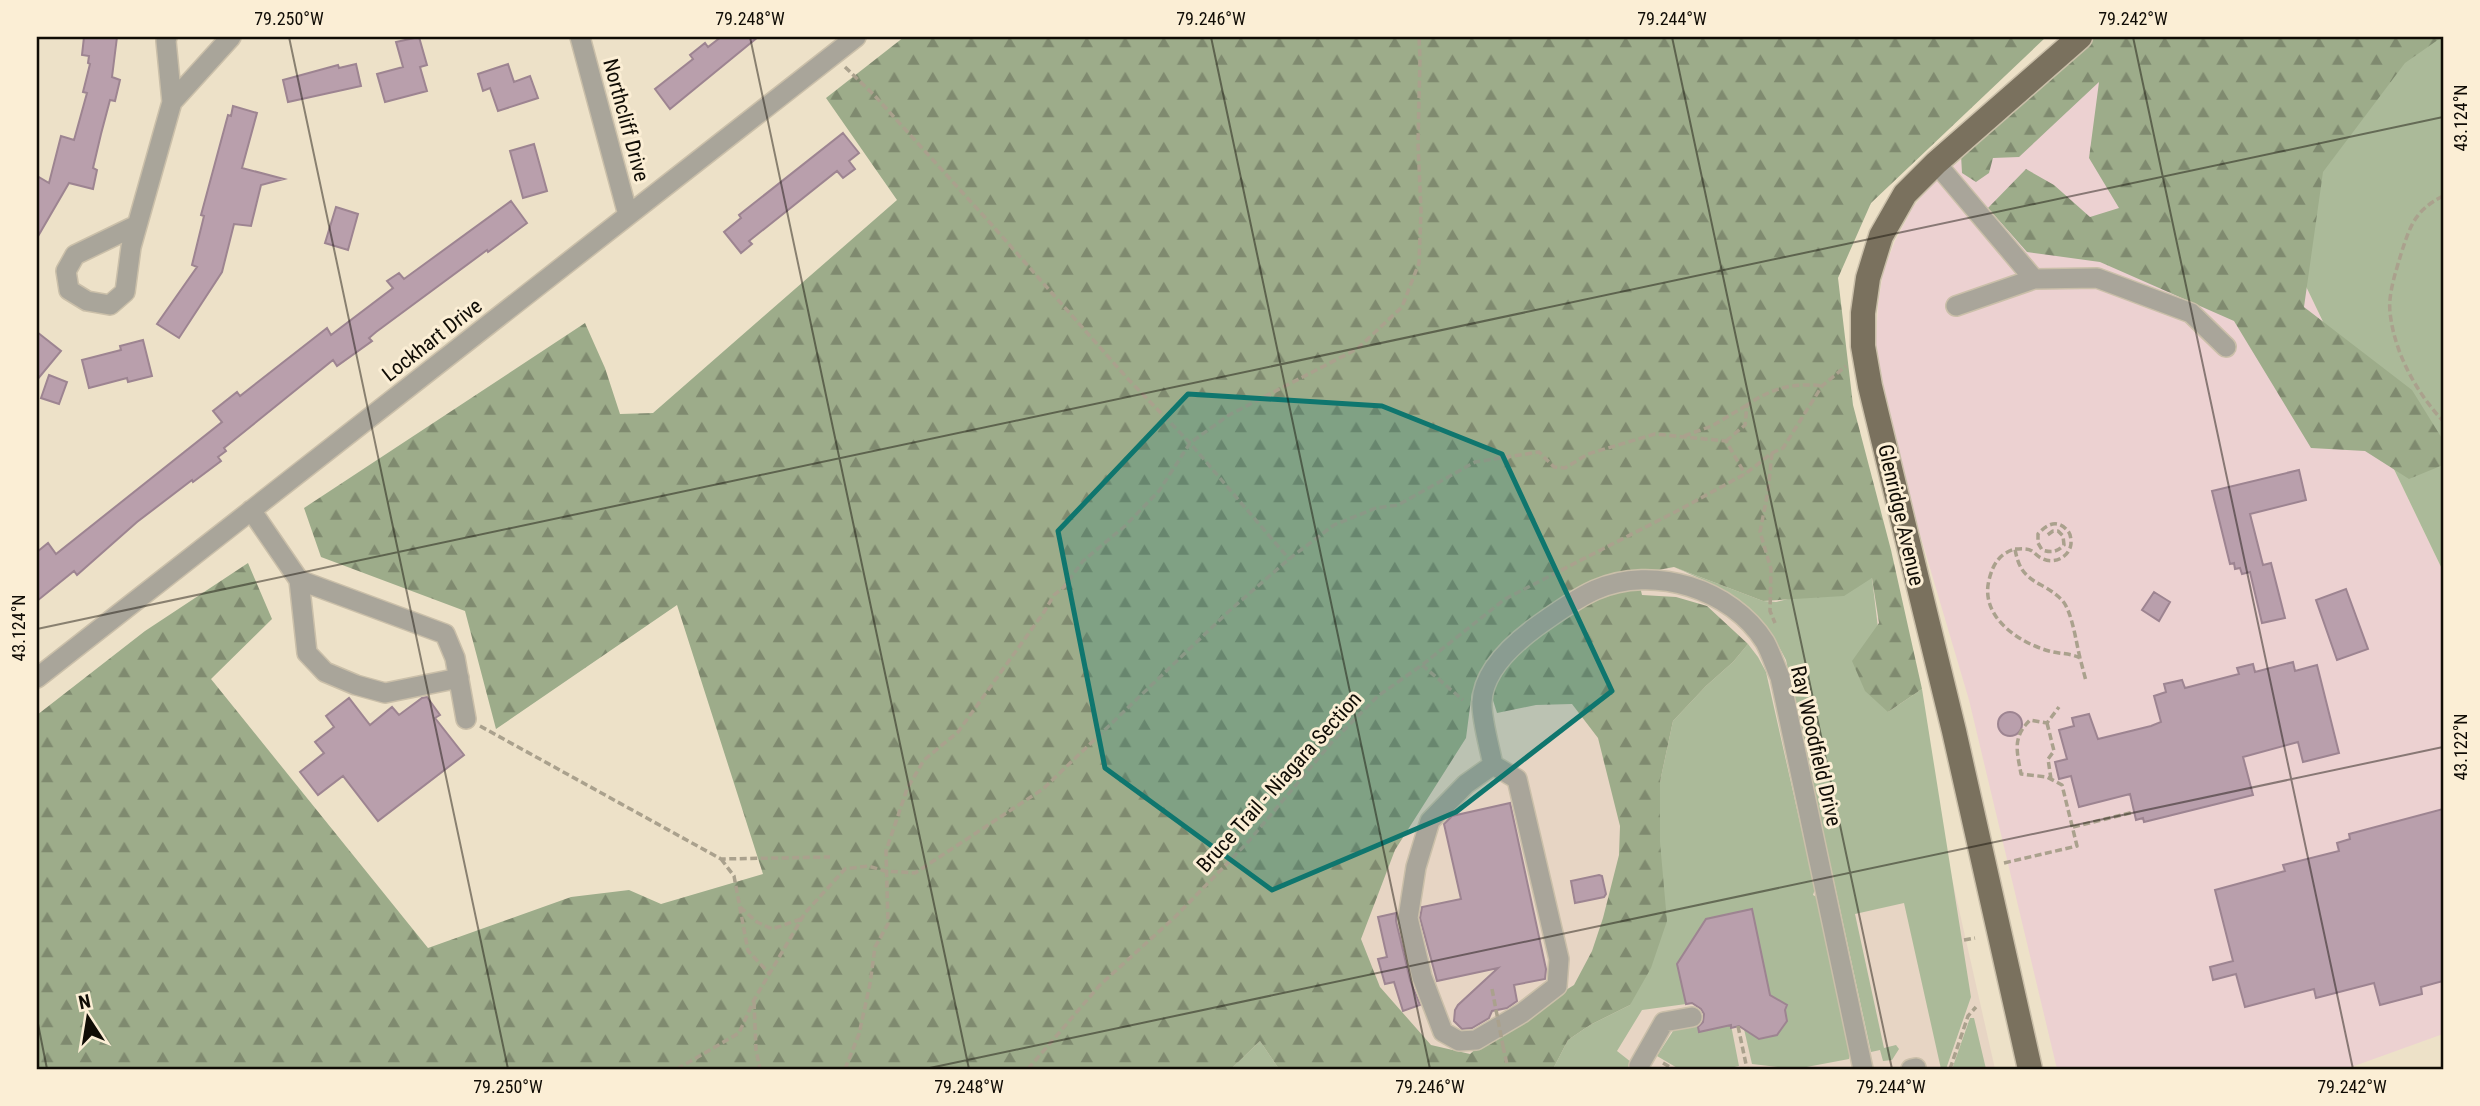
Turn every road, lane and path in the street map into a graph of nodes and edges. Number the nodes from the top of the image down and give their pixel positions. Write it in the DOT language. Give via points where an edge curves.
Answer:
graph roads {
  1 [pos="167,37"];
  2 [pos="231,37"];
  3 [pos="580,37"];
  4 [pos="856,37"];
  5 [pos="1419,37"];
  6 [pos="2080,37"];
  7 [pos="833,55"];
  8 [pos="172,102"];
  9 [pos="1936,163"];
  10 [pos="2443,196"];
  11 [pos="628,215"];
  12 [pos="137,225"];
  13 [pos="2034,279"];
  14 [pos="1956,306"];
  15 [pos="2226,347"];
  16 [pos="1851,362"];
  17 [pos="1822,386"];
  18 [pos="1747,405"];
  19 [pos="2443,421"];
  20 [pos="1682,437"];
  21 [pos="1726,442"];
  22 [pos="1190,443"];
  23 [pos="1772,453"];
  24 [pos="1745,474"];
  25 [pos="251,510"];
  26 [pos="2046,536"];
  27 [pos="2015,549"];
  28 [pos="1289,559"];
  29 [pos="299,580"];
  30 [pos="1780,634"];
  31 [pos="2080,658"];
  32 [pos="1422,665"];
  33 [pos="37,678"];
  34 [pos="459,678"];
  35 [pos="2086,681"];
  36 [pos="2059,707"];
  37 [pos="1485,718"];
  38 [pos="466,719"];
  39 [pos="2047,723"];
  40 [pos="1493,765"];
  41 [pos="2051,779"];
  42 [pos="2134,812"];
  43 [pos="2073,827"];
  44 [pos="830,857"];
  45 [pos="721,859"];
  46 [pos="2004,863"];
  47 [pos="885,871"];
  48 [pos="740,907"];
  49 [pos="801,919"];
  50 [pos="1975,938"];
  51 [pos="1964,940"];
  52 [pos="769,973"];
  53 [pos="1492,989"];
  54 [pos="754,1000"];
  55 [pos="1976,1007"];
  56 [pos="1692,1017"];
  57 [pos="1738,1027"];
  58 [pos="677,1069"];
  59 [pos="761,1069"];
  60 [pos="845,1069"];
  61 [pos="1028,1069"];
  62 [pos="1508,1069"];
  63 [pos="1640,1069"];
  64 [pos="1748,1069"];
  65 [pos="1863,1069"];
  66 [pos="1950,1069"];
  67 [pos="2030,1069"];
  1 -- 8 [label="street"];
  2 -- 8 [label="street"];
  3 -- 11 [label="street, Northcliff Drive"];
  4 -- 7 [label="street, Lockhart Drive"];
  5 -- 22 [label="path" via="1419,263 1402,307 1357,349 1229,415"];
  6 -- 9 [label="main road, Glenridge Avenue"];
  7 -- 11 [label="street, Lockhart Drive"];
  7 -- 22 [label="path"];
  8 -- 12 [label="street"];
  9 -- 13 [label="street"];
  9 -- 67 [label="main road, Glenridge Avenue" via="1905,194 1881,236 1866,289 1863,346"];
  10 -- 19 [label="path" via="2411,223 2389,310 2397,348 2426,403"];
  11 -- 25 [label="street, Lockhart Drive"];
  13 -- 14 [label="street"];
  13 -- 15 [label="street" via="2097,278 2191,313"];
  16 -- 17 [label="path, Bruce Trail - Niagara Section"];
  17 -- 18 [label="path" via="1805,384 1766,392"];
  17 -- 23 [label="path, Bruce Trail - Niagara Section" via="1783,448"];
  18 -- 20 [label="path"];
  18 -- 21 [label="path" via="1745,425"];
  20 -- 21 [label="path"];
  20 -- 28 [label="path" via="1655,434 1588,454 1565,468 1554,467 1539,452 1475,462 1407,501 1334,526"];
  21 -- 24 [label="path"];
  22 -- 28 [label="path"];
  22 -- 47 [label="path" via="1159,491 1083,561 1054,595 958,732 924,761 907,789 886,851"];
  23 -- 24 [label="path, Bruce Trail - Niagara Section"];
  23 -- 30 [label="path" via="1760,532 1771,569 1770,611"];
  24 -- 32 [label="path, Bruce Trail - Niagara Section" via="1505,599"];
  25 -- 29 [label="street"];
  25 -- 33 [label="street, Lockhart Drive"];
  26 -- 27 [label="path" via="2059,531 2064,545 2058,550 2042,550 2038,534 2049,524 2064,527 2071,541 2069,551 2055,561"];
  27 -- 31 [label="path" via="2023,573 2067,607"];
  27 -- 31 [label="path" via="1997,559 1991,569 1986,590 1991,610 2016,637"];
  28 -- 47 [label="path" via="1043,789 915,873"];
  29 -- 34 [label="street" via="445,634"];
  29 -- 34 [label="street" via="307,653 325,672 385,693"];
  31 -- 35 [label="path"];
  32 -- 37 [label="path"];
  32 -- 61 [label="path, Bruce Trail - Niagara Section" via="1378,696 1332,743 1248,842 1100,985"];
  34 -- 38 [label="street"];
  36 -- 39 [label="path"];
  37 -- 40 [label="street, Ray Woodfield Drive"];
  37 -- 65 [label="street, Ray Woodfield Drive" via="1482,702 1489,676 1517,641 1595,590 1647,581 1679,584 1721,599 1742,615 1765,643 1780,677"];
  38 -- 45 [label="path"];
  39 -- 41 [label="path" via="2054,751 2048,759"];
  39 -- 41 [label="path" via="2030,720 2017,746 2021,774"];
  40 -- 40 [label="street" via="1517,779 1559,959 1557,986 1476,1040 1459,1041 1443,1032 1422,977 1408,918 1430,821 1466,784"];
  41 -- 43 [label="path" via="2062,785"];
  42 -- 43 [label="path"];
  43 -- 46 [label="path" via="2077,846"];
  44 -- 45 [label="path"];
  45 -- 48 [label="path" via="734,876"];
  47 -- 49 [label="path" via="868,866 845,869"];
  47 -- 60 [label="path" via="888,924 875,947 859,1034"];
  48 -- 49 [label="path" via="772,929"];
  48 -- 52 [label="path" via="748,951"];
  49 -- 52 [label="path"];
  50 -- 51 [label="path"];
  52 -- 54 [label="path"];
  53 -- 62 [label="path, bridge"];
  54 -- 58 [label="path" via="739,1033"];
  54 -- 59 [label="path"];
  55 -- 66 [label="path" via="1968,1016"];
  56 -- 63 [label="street" via="1664,1022"];
  57 -- 64 [label="path"];
}
